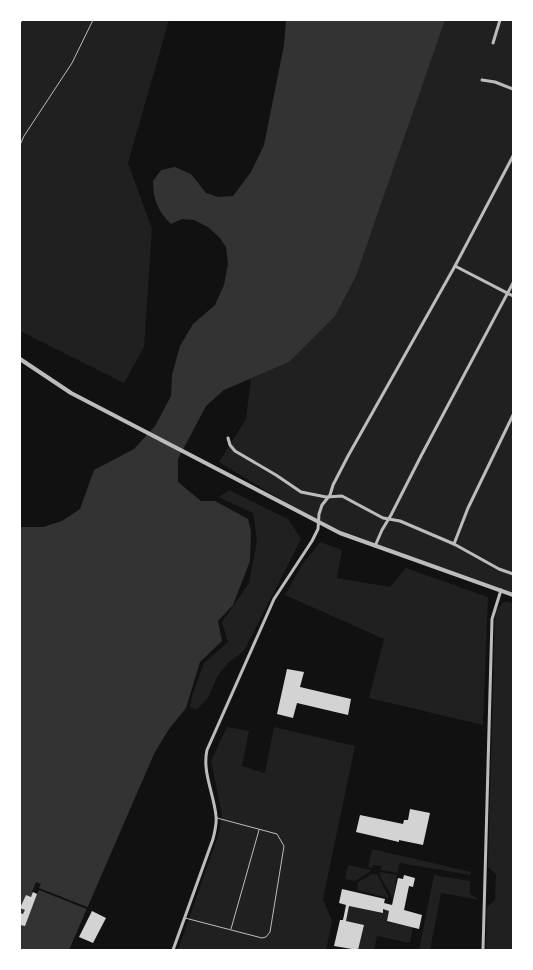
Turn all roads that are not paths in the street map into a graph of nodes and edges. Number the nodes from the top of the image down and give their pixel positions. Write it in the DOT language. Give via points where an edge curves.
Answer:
graph roads {
  1 [pos="22,20"];
  2 [pos="93,20"];
  3 [pos="500,20"];
  4 [pos="20,24"];
  5 [pos="493,43"];
  6 [pos="482,80"];
  7 [pos="513,90"];
  8 [pos="20,145"];
  9 [pos="513,156"];
  10 [pos="455,266"];
  11 [pos="513,283"];
  12 [pos="508,293"];
  13 [pos="513,296"];
  14 [pos="20,359"];
  15 [pos="513,414"];
  16 [pos="228,438"];
  17 [pos="328,497"];
  18 [pos="388,520"];
  19 [pos="319,522"];
  20 [pos="454,544"];
  21 [pos="375,546"];
  22 [pos="513,574"];
  23 [pos="501,590"];
  24 [pos="513,595"];
  25 [pos="216,818"];
  26 [pos="259,829"];
  27 [pos="184,918"];
  28 [pos="232,929"];
  29 [pos="173,950"];
  30 [pos="483,950"];
  1 -- 4 [label="lane"];
  2 -- 8 [label="lane" via="72,63"];
  3 -- 5 [label="street"];
  6 -- 7 [label="street"];
  9 -- 10 [label="street"];
  10 -- 12 [label="street"];
  10 -- 17 [label="street"];
  11 -- 12 [label="street"];
  12 -- 13 [label="street"];
  12 -- 18 [label="street"];
  14 -- 19 [label="street" via="60,386 118,418"];
  15 -- 20 [label="street"];
  16 -- 17 [label="street" via="235,451 301,492"];
  17 -- 18 [label="street" via="342,496"];
  17 -- 19 [label="street" via="318,514"];
  18 -- 20 [label="street" via="400,521"];
  18 -- 21 [label="street"];
  19 -- 21 [label="street"];
  19 -- 25 [label="street" via="312,542 274,599 207,750 205,764"];
  20 -- 22 [label="street"];
  21 -- 23 [label="street"];
  23 -- 24 [label="street"];
  23 -- 30 [label="street" via="492,618"];
  25 -- 26 [label="lane"];
  25 -- 27 [label="street" via="214,839"];
  26 -- 28 [label="lane"];
  26 -- 28 [label="lane" via="277,834 284,846 270,932 262,938"];
  27 -- 28 [label="lane"];
  27 -- 29 [label="street"];
}
